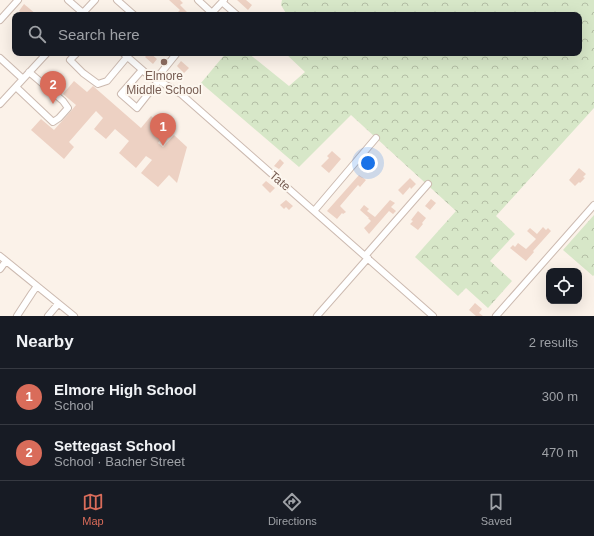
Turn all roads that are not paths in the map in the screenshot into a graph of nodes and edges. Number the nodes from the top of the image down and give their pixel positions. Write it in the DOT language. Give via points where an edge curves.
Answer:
graph roads {
  1 [pos="18,0"];
  2 [pos="68,0"];
  3 [pos="95,0"];
  4 [pos="117,0"];
  5 [pos="198,0"];
  6 [pos="223,1"];
  7 [pos="81,12"];
  8 [pos="85,12"];
  9 [pos="131,12"];
  10 [pos="209,12"];
  11 [pos="213,12"];
  12 [pos="234,12"];
  13 [pos="0,20"];
  14 [pos="44,56"];
  15 [pos="74,56"];
  16 [pos="124,56"];
  17 [pos="126,56"];
  18 [pos="175,56"];
  19 [pos="0,58"];
  20 [pos="142,70"];
  21 [pos="29,72"];
  22 [pos="23,79"];
  23 [pos="158,79"];
  24 [pos="16,87"];
  25 [pos="0,104"];
  26 [pos="376,138"];
  27 [pos="428,184"];
  28 [pos="594,205"];
  29 [pos="314,211"];
  30 [pos="0,256"];
  31 [pos="366,257"];
  32 [pos="6,261"];
  33 [pos="0,269"];
  34 [pos="37,286"];
  35 [pos="58,304"];
  36 [pos="17,316"];
  37 [pos="48,316"];
  38 [pos="74,316"];
  39 [pos="317,316"];
  40 [pos="433,316"];
  41 [pos="496,316"];
  1 -- 13 [label="street"];
  2 -- 7 [label="street"];
  3 -- 8 [label="street"];
  4 -- 9 [label="street"];
  5 -- 10 [label="street"];
  6 -- 11 [label="street"];
  6 -- 12 [label="street"];
  14 -- 21 [label="street"];
  15 -- 16 [label="street" via="70,60 98,84 107,81"];
  17 -- 20 [label="street, Tate"];
  18 -- 23 [label="street"];
  19 -- 22 [label="street"];
  20 -- 23 [label="street, Tate"];
  20 -- 23 [label="street" via="121,94 137,108"];
  21 -- 22 [label="street"];
  21 -- 24 [label="street" via="68,108 53,122"];
  22 -- 24 [label="street"];
  23 -- 29 [label="street, Tate" via="181,94"];
  24 -- 25 [label="street"];
  26 -- 29 [label="street"];
  27 -- 31 [label="street"];
  28 -- 41 [label="street"];
  29 -- 31 [label="street, Tate"];
  30 -- 32 [label="street"];
  31 -- 39 [label="street"];
  31 -- 40 [label="street, Tate"];
  32 -- 33 [label="street"];
  32 -- 34 [label="street"];
  34 -- 35 [label="street"];
  34 -- 36 [label="street"];
  35 -- 37 [label="street"];
  35 -- 38 [label="street"];
}
